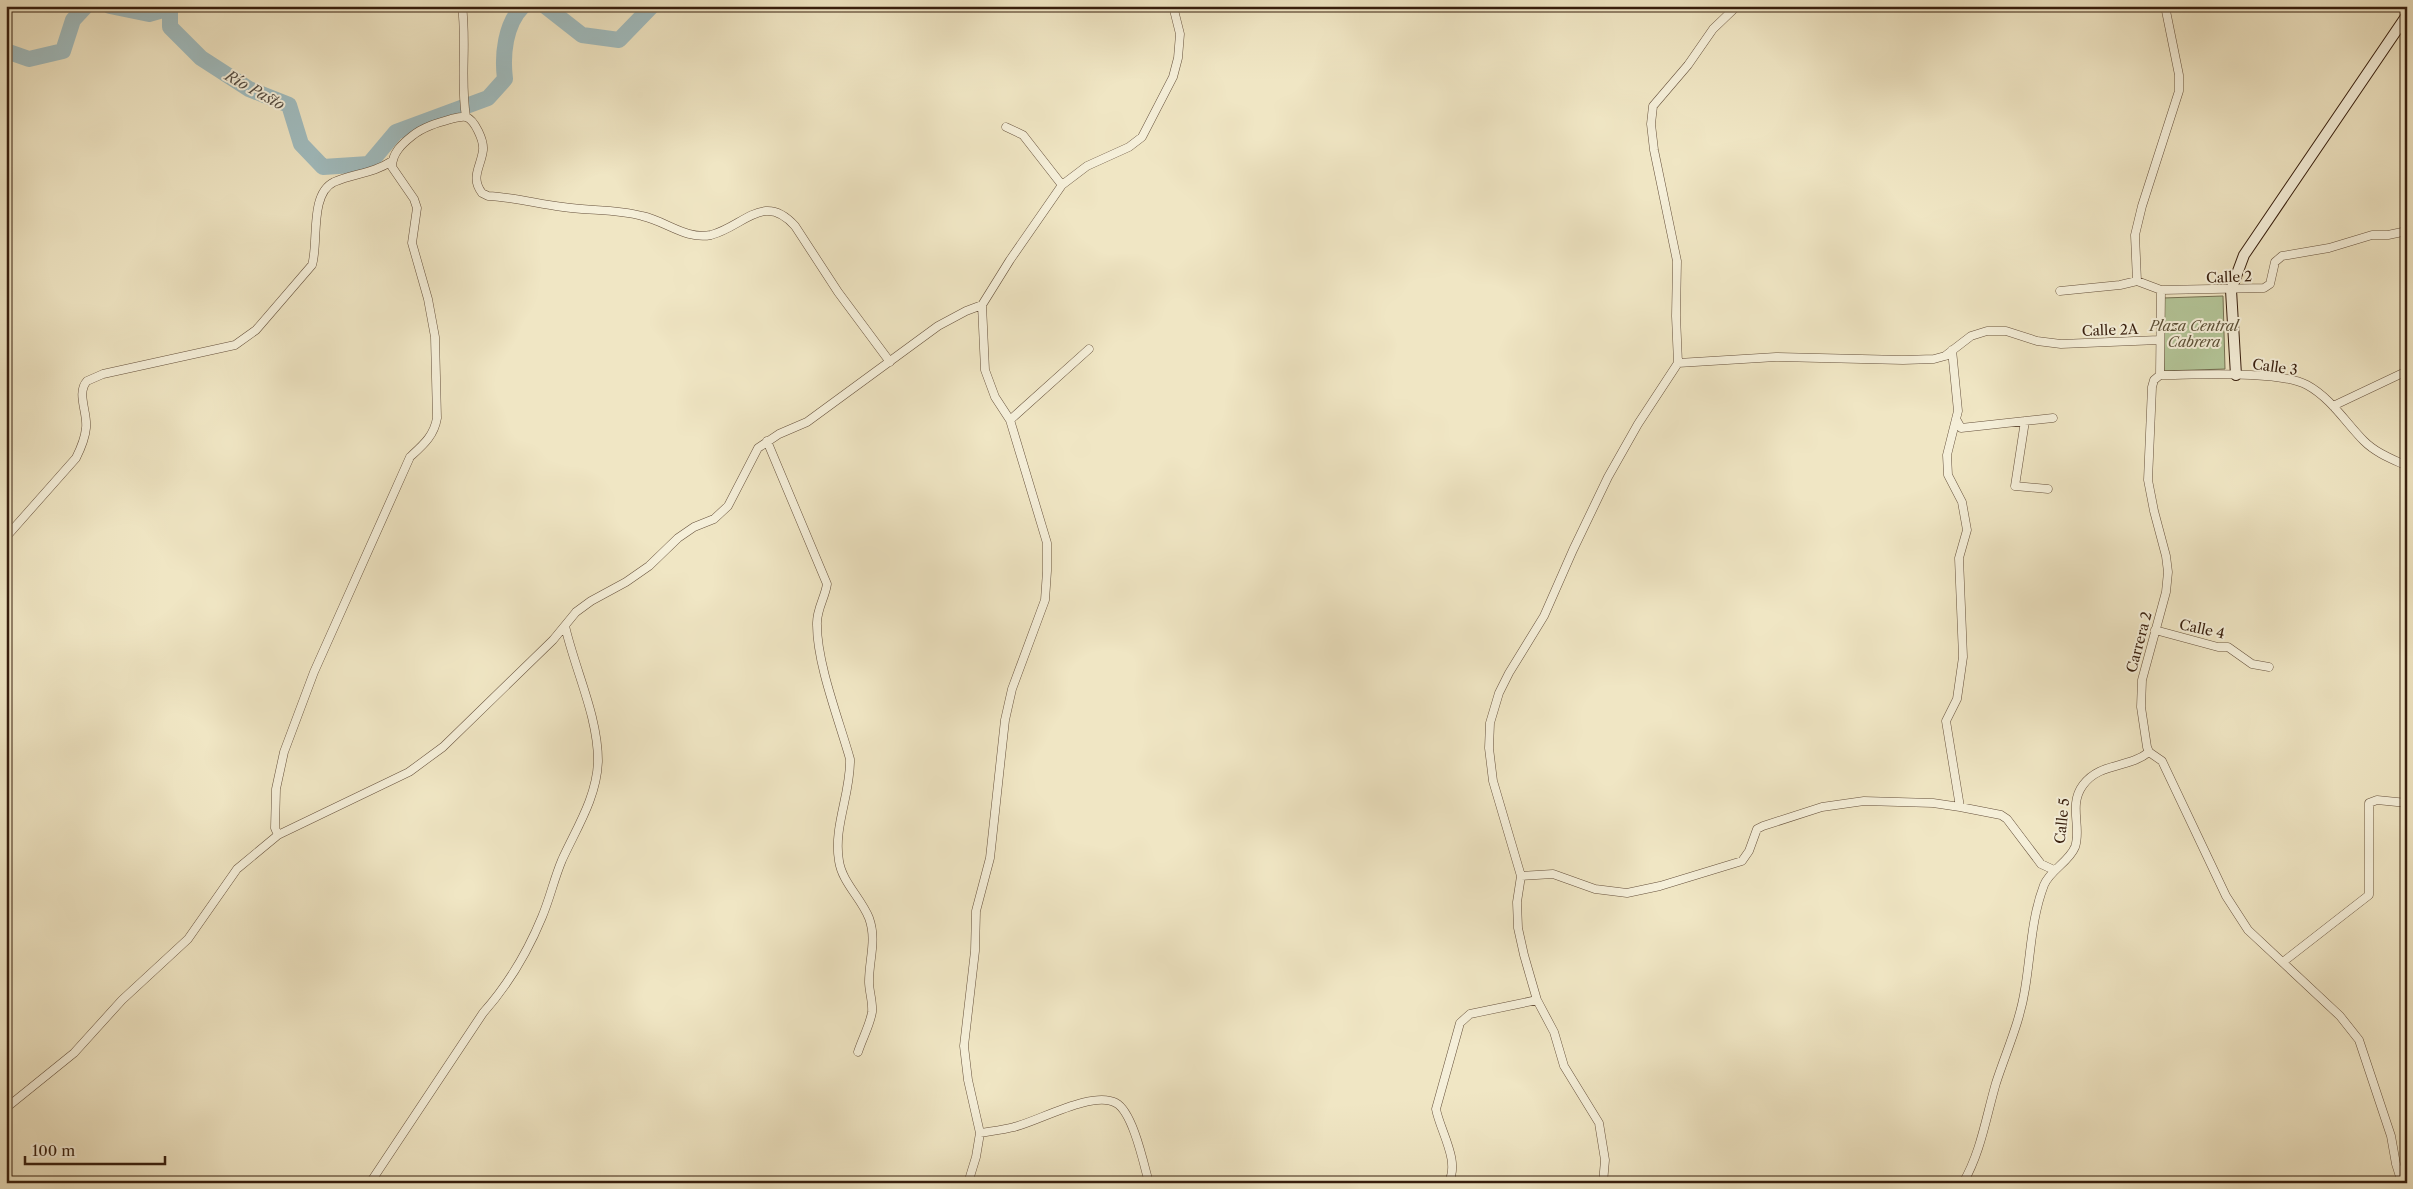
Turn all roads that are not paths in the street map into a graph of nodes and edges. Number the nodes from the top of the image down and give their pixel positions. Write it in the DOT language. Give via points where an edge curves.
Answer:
graph roads {
  1 [pos="462,6"];
  2 [pos="1173,6"];
  3 [pos="1737,6"];
  4 [pos="2165,6"];
  5 [pos="2407,15"];
  6 [pos="465,114"];
  7 [pos="1006,126"];
  8 [pos="392,161"];
  9 [pos="1062,186"];
  10 [pos="2407,231"];
  11 [pos="2137,281"];
  12 [pos="2161,290"];
  13 [pos="2231,290"];
  14 [pos="2060,291"];
  15 [pos="982,305"];
  16 [pos="2159,340"];
  17 [pos="1089,349"];
  18 [pos="1952,350"];
  19 [pos="890,362"];
  20 [pos="1678,363"];
  21 [pos="2407,371"];
  22 [pos="2160,375"];
  23 [pos="2236,375"];
  24 [pos="2333,406"];
  25 [pos="2053,418"];
  26 [pos="1956,419"];
  27 [pos="1010,420"];
  28 [pos="2024,421"];
  29 [pos="767,441"];
  30 [pos="2407,466"];
  31 [pos="2048,488"];
  32 [pos="6,537"];
  33 [pos="565,626"];
  34 [pos="2155,630"];
  35 [pos="2269,667"];
  36 [pos="2149,752"];
  37 [pos="2407,803"];
  38 [pos="1960,807"];
  39 [pos="278,835"];
  40 [pos="2054,870"];
  41 [pos="1521,876"];
  42 [pos="2283,962"];
  43 [pos="1538,1000"];
  44 [pos="858,1052"];
  45 [pos="6,1108"];
  46 [pos="980,1133"];
  47 [pos="370,1183"];
  48 [pos="968,1183"];
  49 [pos="1149,1183"];
  50 [pos="1448,1183"];
  51 [pos="1603,1183"];
  52 [pos="1962,1183"];
  53 [pos="2402,1183"];
  1 -- 6 [label="street"];
  2 -- 9 [label="street" via="1180,34 1178,58 1153,120 1129,147 1087,166"];
  3 -- 20 [label="street" via="1713,29 1653,106 1654,150 1677,262"];
  4 -- 11 [label="street" via="2179,75 2179,91 2135,235"];
  5 -- 13 [label="street" via="2257,233 2244,255"];
  6 -- 8 [label="street" via="413,135 396,150"];
  6 -- 19 [label="street" via="482,141 483,150 475,179 482,194 488,196 643,216 699,236 712,234 767,210 786,216"];
  7 -- 9 [label="street" via="1023,136"];
  8 -- 32 [label="street" via="371,173 329,185 316,214 316,253 312,265 246,339 228,348 180,356 87,381 82,392 86,414 84,444 76,458"];
  8 -- 39 [label="street" via="392,167 417,208 412,243 435,337 436,424 428,440 410,457 314,672 279,767 275,828"];
  9 -- 15 [label="street"];
  10 -- 13 [label="street, Calle 2" via="2388,236 2372,235 2329,248 2282,256 2275,262 2270,284 2264,288"];
  11 -- 12 [label="street, Calle 2"];
  11 -- 14 [label="street"];
  12 -- 13 [label="street, Calle 2"];
  12 -- 16 [label="street, Carrera 2"];
  13 -- 23 [label="street"];
  15 -- 19 [label="street" via="938,326"];
  15 -- 27 [label="street" via="985,370 994,396"];
  16 -- 18 [label="street, Calle 2A" via="2061,344 2037,341 2006,331 1987,331 1970,336"];
  16 -- 22 [label="street, Carrera 2"];
  17 -- 27 [label="street"];
  18 -- 20 [label="street, Calle 2A" via="1945,356 1919,359 1776,357"];
  18 -- 26 [label="street"];
  19 -- 29 [label="street" via="807,422"];
  20 -- 41 [label="street" via="1608,477 1544,616 1499,693 1490,723 1488,748 1493,781"];
  21 -- 24 [label="street"];
  22 -- 23 [label="street, Calle 3"];
  22 -- 34 [label="street, Carrera 2" via="2152,387 2147,468 2168,572"];
  23 -- 24 [label="street, Calle 3" via="2294,380 2308,386"];
  24 -- 30 [label="street, Calle 3" via="2364,441"];
  25 -- 28 [label="street"];
  26 -- 28 [label="street" via="1961,428"];
  26 -- 38 [label="street" via="1946,455 1948,475 1962,502 1967,530 1959,558 1963,657 1957,699 1946,721"];
  27 -- 46 [label="street" via="1046,543 1047,571 1045,600 1012,689 1005,720 990,858 976,911 975,951 964,1046"];
  28 -- 31 [label="street" via="2015,486"];
  29 -- 33 [label="street" via="749,462 728,506 714,519 678,538 649,566 626,582 590,601"];
  29 -- 44 [label="street" via="827,584 816,623 819,648 850,759 838,860 843,875 869,918 873,936 869,980 872,1012"];
  33 -- 39 [label="street" via="444,748 409,772"];
  33 -- 47 [label="street" via="595,737 596,784 529,943 499,995 483,1013"];
  34 -- 35 [label="street, Calle 4" via="2228,647 2252,664"];
  34 -- 36 [label="street, Carrera 2" via="2140,693"];
  36 -- 40 [label="street, Calle 5" via="2128,764 2095,772 2083,784 2077,795 2075,848"];
  36 -- 42 [label="street" via="2162,762 2240,920"];
  37 -- 42 [label="street" via="2377,800 2369,803 2369,896"];
  38 -- 40 [label="street" via="2007,819 2041,864"];
  38 -- 41 [label="street" via="1864,800 1822,808 1757,829 1742,861 1627,894 1595,889 1553,874"];
  39 -- 45 [label="street" via="237,869 188,939 122,1000 74,1053"];
  40 -- 52 [label="street, Calle 5" via="2044,884 2030,936 2025,991 2017,1022 1973,1166"];
  41 -- 43 [label="street" via="1518,928"];
  42 -- 53 [label="street" via="2340,1016 2359,1040 2392,1136"];
  43 -- 50 [label="street" via="1470,1014 1460,1023 1436,1109 1452,1160 1453,1170"];
  43 -- 51 [label="street" via="1554,1032 1564,1066 1599,1123 1605,1160"];
  46 -- 48 [label="street"];
  46 -- 49 [label="street" via="1015,1127 1082,1103 1104,1099 1118,1103 1130,1120"];
}
